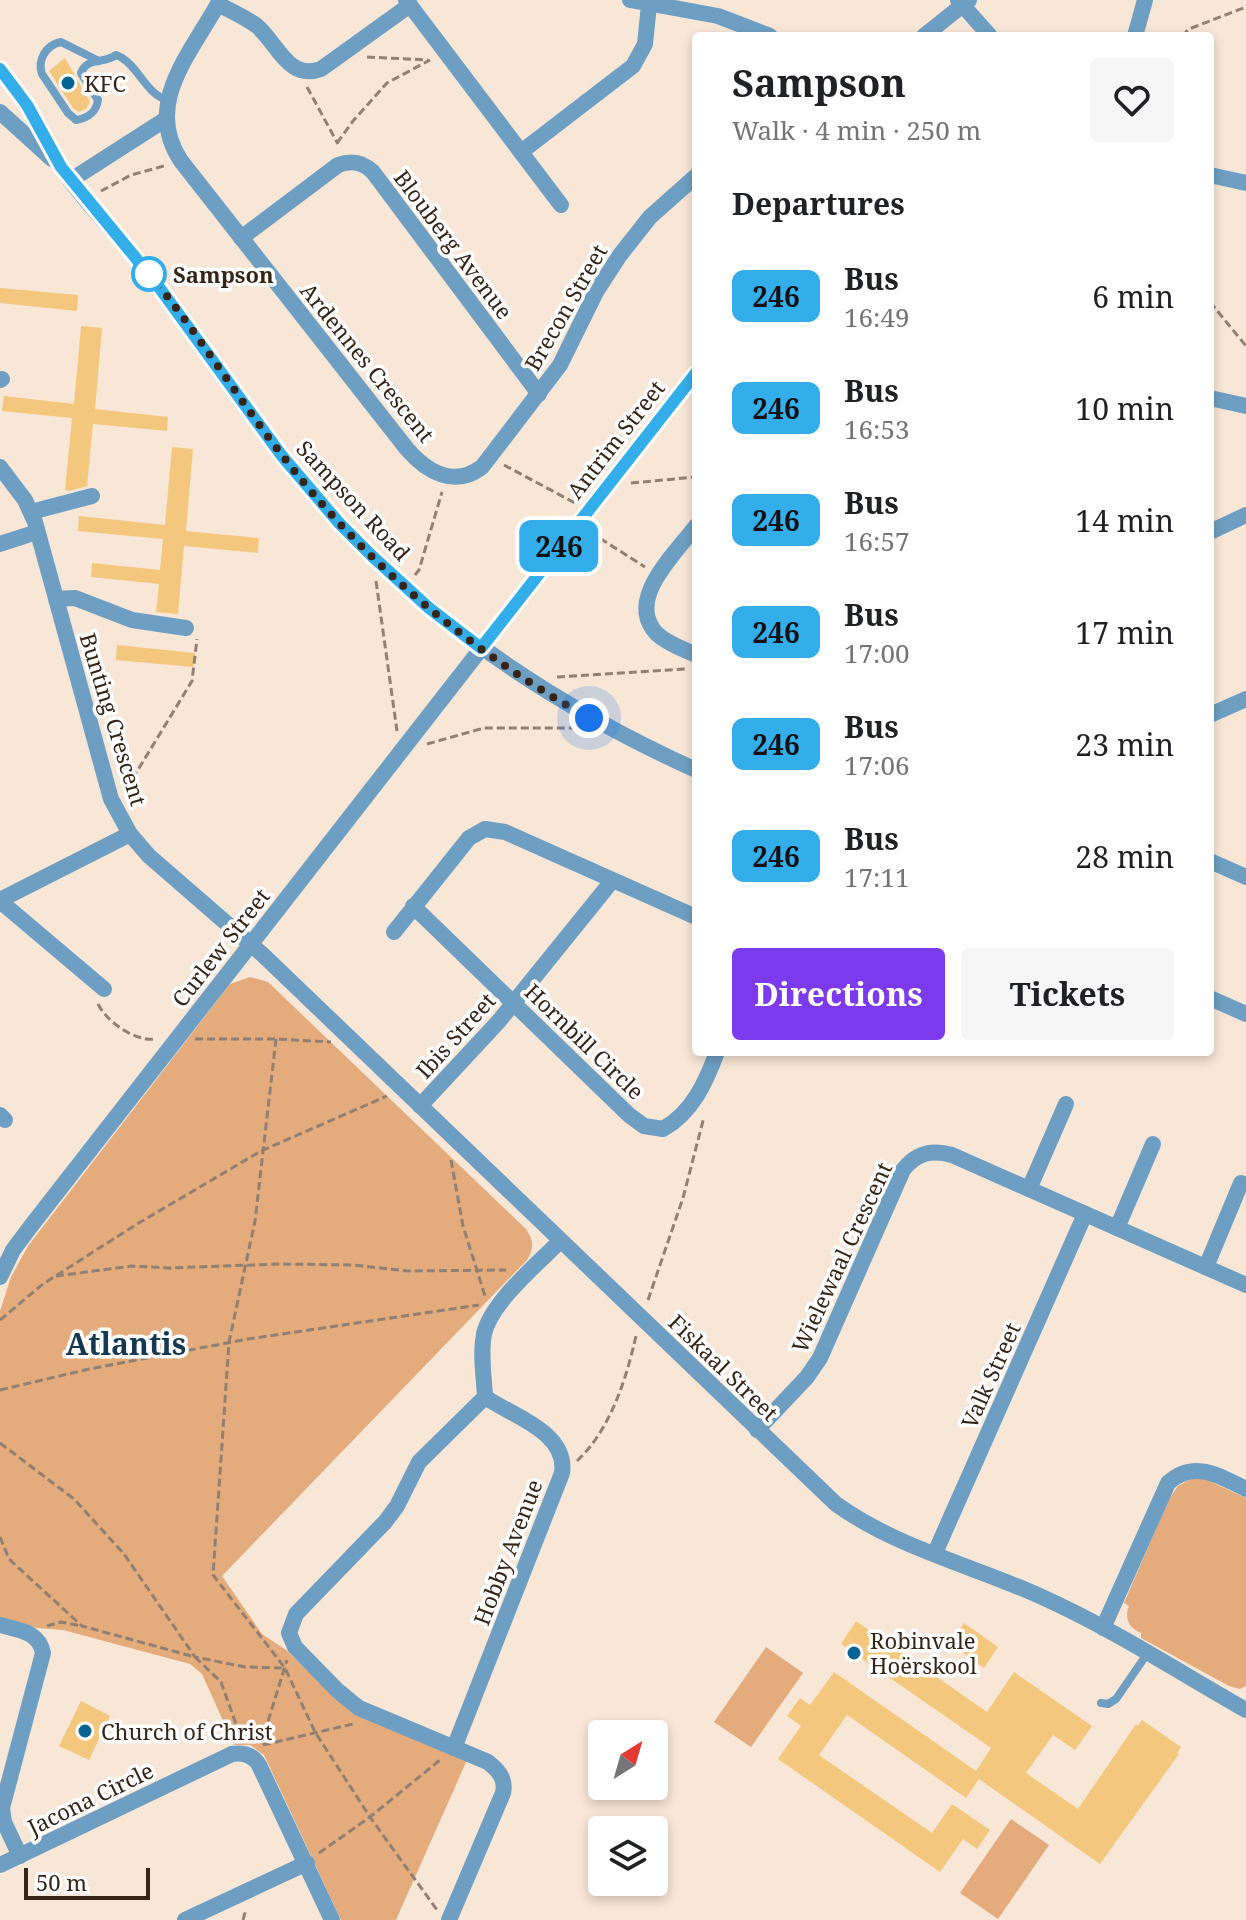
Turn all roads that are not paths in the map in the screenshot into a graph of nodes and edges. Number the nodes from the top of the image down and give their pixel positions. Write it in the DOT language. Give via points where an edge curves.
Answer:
graph roads {
  1 [pos="630,0"];
  2 [pos="1145,0"];
  3 [pos="219,2"];
  4 [pos="408,2"];
  5 [pos="963,2"];
  6 [pos="649,5"];
  7 [pos="760,32"];
  8 [pos="929,32"];
  9 [pos="987,32"];
  10 [pos="1136,32"];
  11 [pos="99,61"];
  12 [pos="0,69"];
  13 [pos="167,100"];
  14 [pos="0,112"];
  15 [pos="166,119"];
  16 [pos="521,152"];
  17 [pos="66,174"];
  18 [pos="1214,176"];
  19 [pos="692,180"];
  20 [pos="1246,183"];
  21 [pos="561,205"];
  22 [pos="241,238"];
  23 [pos="692,378"];
  24 [pos="539,394"];
  25 [pos="1214,399"];
  26 [pos="1246,406"];
  27 [pos="0,467"];
  28 [pos="441,475"];
  29 [pos="92,496"];
  30 [pos="31,512"];
  31 [pos="1246,515"];
  32 [pos="1214,530"];
  33 [pos="692,531"];
  34 [pos="37,532"];
  35 [pos="0,544"];
  36 [pos="56,599"];
  37 [pos="186,628"];
  38 [pos="481,648"];
  39 [pos="692,653"];
  40 [pos="1246,699"];
  41 [pos="1214,713"];
  42 [pos="692,768"];
  43 [pos="130,834"];
  44 [pos="1214,863"];
  45 [pos="1246,877"];
  46 [pos="612,881"];
  47 [pos="0,900"];
  48 [pos="413,906"];
  49 [pos="692,915"];
  50 [pos="394,932"];
  51 [pos="250,943"];
  52 [pos="104,989"];
  53 [pos="1214,1000"];
  54 [pos="515,1003"];
  55 [pos="1246,1014"];
  56 [pos="715,1056"];
  57 [pos="1066,1104"];
  58 [pos="420,1106"];
  59 [pos="1153,1144"];
  60 [pos="1241,1183"];
  61 [pos="1029,1189"];
  62 [pos="1085,1214"];
  63 [pos="1117,1228"];
  64 [pos="560,1241"];
  65 [pos="1206,1267"];
  66 [pos="0,1277"];
  67 [pos="1246,1285"];
  68 [pos="485,1397"];
  69 [pos="757,1430"];
  70 [pos="1246,1489"];
  71 [pos="935,1553"];
  72 [pos="0,1625"];
  73 [pos="1103,1628"];
  74 [pos="1147,1654"];
  75 [pos="1101,1703"];
  76 [pos="1246,1710"];
  77 [pos="454,1748"];
  78 [pos="20,1856"];
  79 [pos="307,1863"];
  80 [pos="0,1865"];
  81 [pos="185,1920"];
  82 [pos="332,1920"];
  83 [pos="446,1920"];
  1 -- 6 [label="street"];
  2 -- 10 [label="street"];
  3 -- 4 [label="street" via="261,30 289,64 310,72"];
  3 -- 13 [label="street, Ardennes Crescent"];
  4 -- 16 [label="street"];
  5 -- 8 [label="street"];
  5 -- 9 [label="street"];
  6 -- 7 [label="street" via="718,16"];
  6 -- 16 [label="street" via="645,44 633,66"];
  11 -- 11 [label="lane" via="81,73 95,92 96,109 76,120 42,74 41,61 61,42"];
  11 -- 13 [label="lane" via="116,55 155,96"];
  12 -- 17 [label="street, Sampson Road"];
  13 -- 15 [label="street, Ardennes Crescent"];
  14 -- 17 [label="street, Sampson Road"];
  15 -- 17 [label="street"];
  15 -- 22 [label="street, Ardennes Crescent" via="181,161"];
  16 -- 21 [label="street"];
  17 -- 38 [label="street, Sampson Road" via="340,524 406,588"];
  18 -- 20 [label="street"];
  19 -- 24 [label="street, Brecon Street" via="650,217 620,255"];
  22 -- 24 [label="street, Blouberg Avenue" via="345,162 363,164"];
  22 -- 28 [label="street, Ardennes Crescent" via="407,449"];
  23 -- 38 [label="street, Antrim Street"];
  24 -- 28 [label="street, Brecon Street" via="475,472 457,478"];
  25 -- 26 [label="street"];
  27 -- 30 [label="street, Bunting Crescent"];
  29 -- 30 [label="street"];
  30 -- 34 [label="street, Bunting Crescent"];
  31 -- 32 [label="street"];
  33 -- 39 [label="street" via="658,575 646,608 654,630"];
  34 -- 35 [label="street"];
  34 -- 36 [label="street, Bunting Crescent"];
  36 -- 37 [label="street" via="75,598 132,620"];
  36 -- 43 [label="street, Bunting Crescent" via="108,789"];
  38 -- 42 [label="street, Sampson Road" via="570,707"];
  38 -- 51 [label="street, Curlew Street"];
  40 -- 41 [label="street"];
  43 -- 47 [label="street"];
  43 -- 51 [label="street, Bunting Crescent"];
  44 -- 45 [label="street"];
  46 -- 48 [label="street" via="505,832 485,829 469,838"];
  46 -- 49 [label="street"];
  46 -- 54 [label="street, Ibis Street"];
  47 -- 52 [label="street"];
  48 -- 50 [label="street"];
  48 -- 54 [label="street, Hornbill Circle"];
  51 -- 58 [label="street, Fiskaal Street"];
  51 -- 66 [label="street, Curlew Street" via="13,1250"];
  53 -- 55 [label="street"];
  54 -- 56 [label="street, Hornbill Circle" via="644,1126 663,1129 680,1117 696,1098"];
  54 -- 58 [label="street, Ibis Street"];
  57 -- 61 [label="street"];
  58 -- 64 [label="street, Fiskaal Street"];
  59 -- 63 [label="street"];
  60 -- 65 [label="street"];
  61 -- 62 [label="street, Wielewaal Crescent"];
  61 -- 69 [label="street, Wielewaal Crescent" via="943,1152 925,1153 909,1162 820,1358"];
  62 -- 63 [label="street, Wielewaal Crescent"];
  62 -- 71 [label="street, Valk Street"];
  63 -- 65 [label="street, Wielewaal Crescent"];
  64 -- 68 [label="street" via="487,1323"];
  64 -- 69 [label="street, Fiskaal Street"];
  65 -- 67 [label="street, Wielewaal Crescent"];
  68 -- 77 [label="street, Hobby Avenue" via="552,1441 562,1473"];
  68 -- 77 [label="street" via="419,1462 385,1522 296,1614 289,1633 295,1647 348,1700"];
  69 -- 71 [label="street, Fiskaal Street" via="849,1514"];
  70 -- 73 [label="street" via="1197,1470 1168,1483"];
  71 -- 73 [label="street, Fiskaal Street" via="1044,1597"];
  72 -- 78 [label="street" via="33,1635 42,1658 2,1808"];
  73 -- 74 [label="street, Fiskaal Street"];
  74 -- 75 [label="lane" via="1116,1699"];
  74 -- 76 [label="street, Fiskaal Street"];
  77 -- 83 [label="street" via="488,1762 502,1776 504,1787"];
  78 -- 79 [label="street, Jacona Circle" via="242,1753 259,1765"];
  78 -- 80 [label="street, Jacona Circle"];
  79 -- 81 [label="street"];
  79 -- 82 [label="street"];
}
